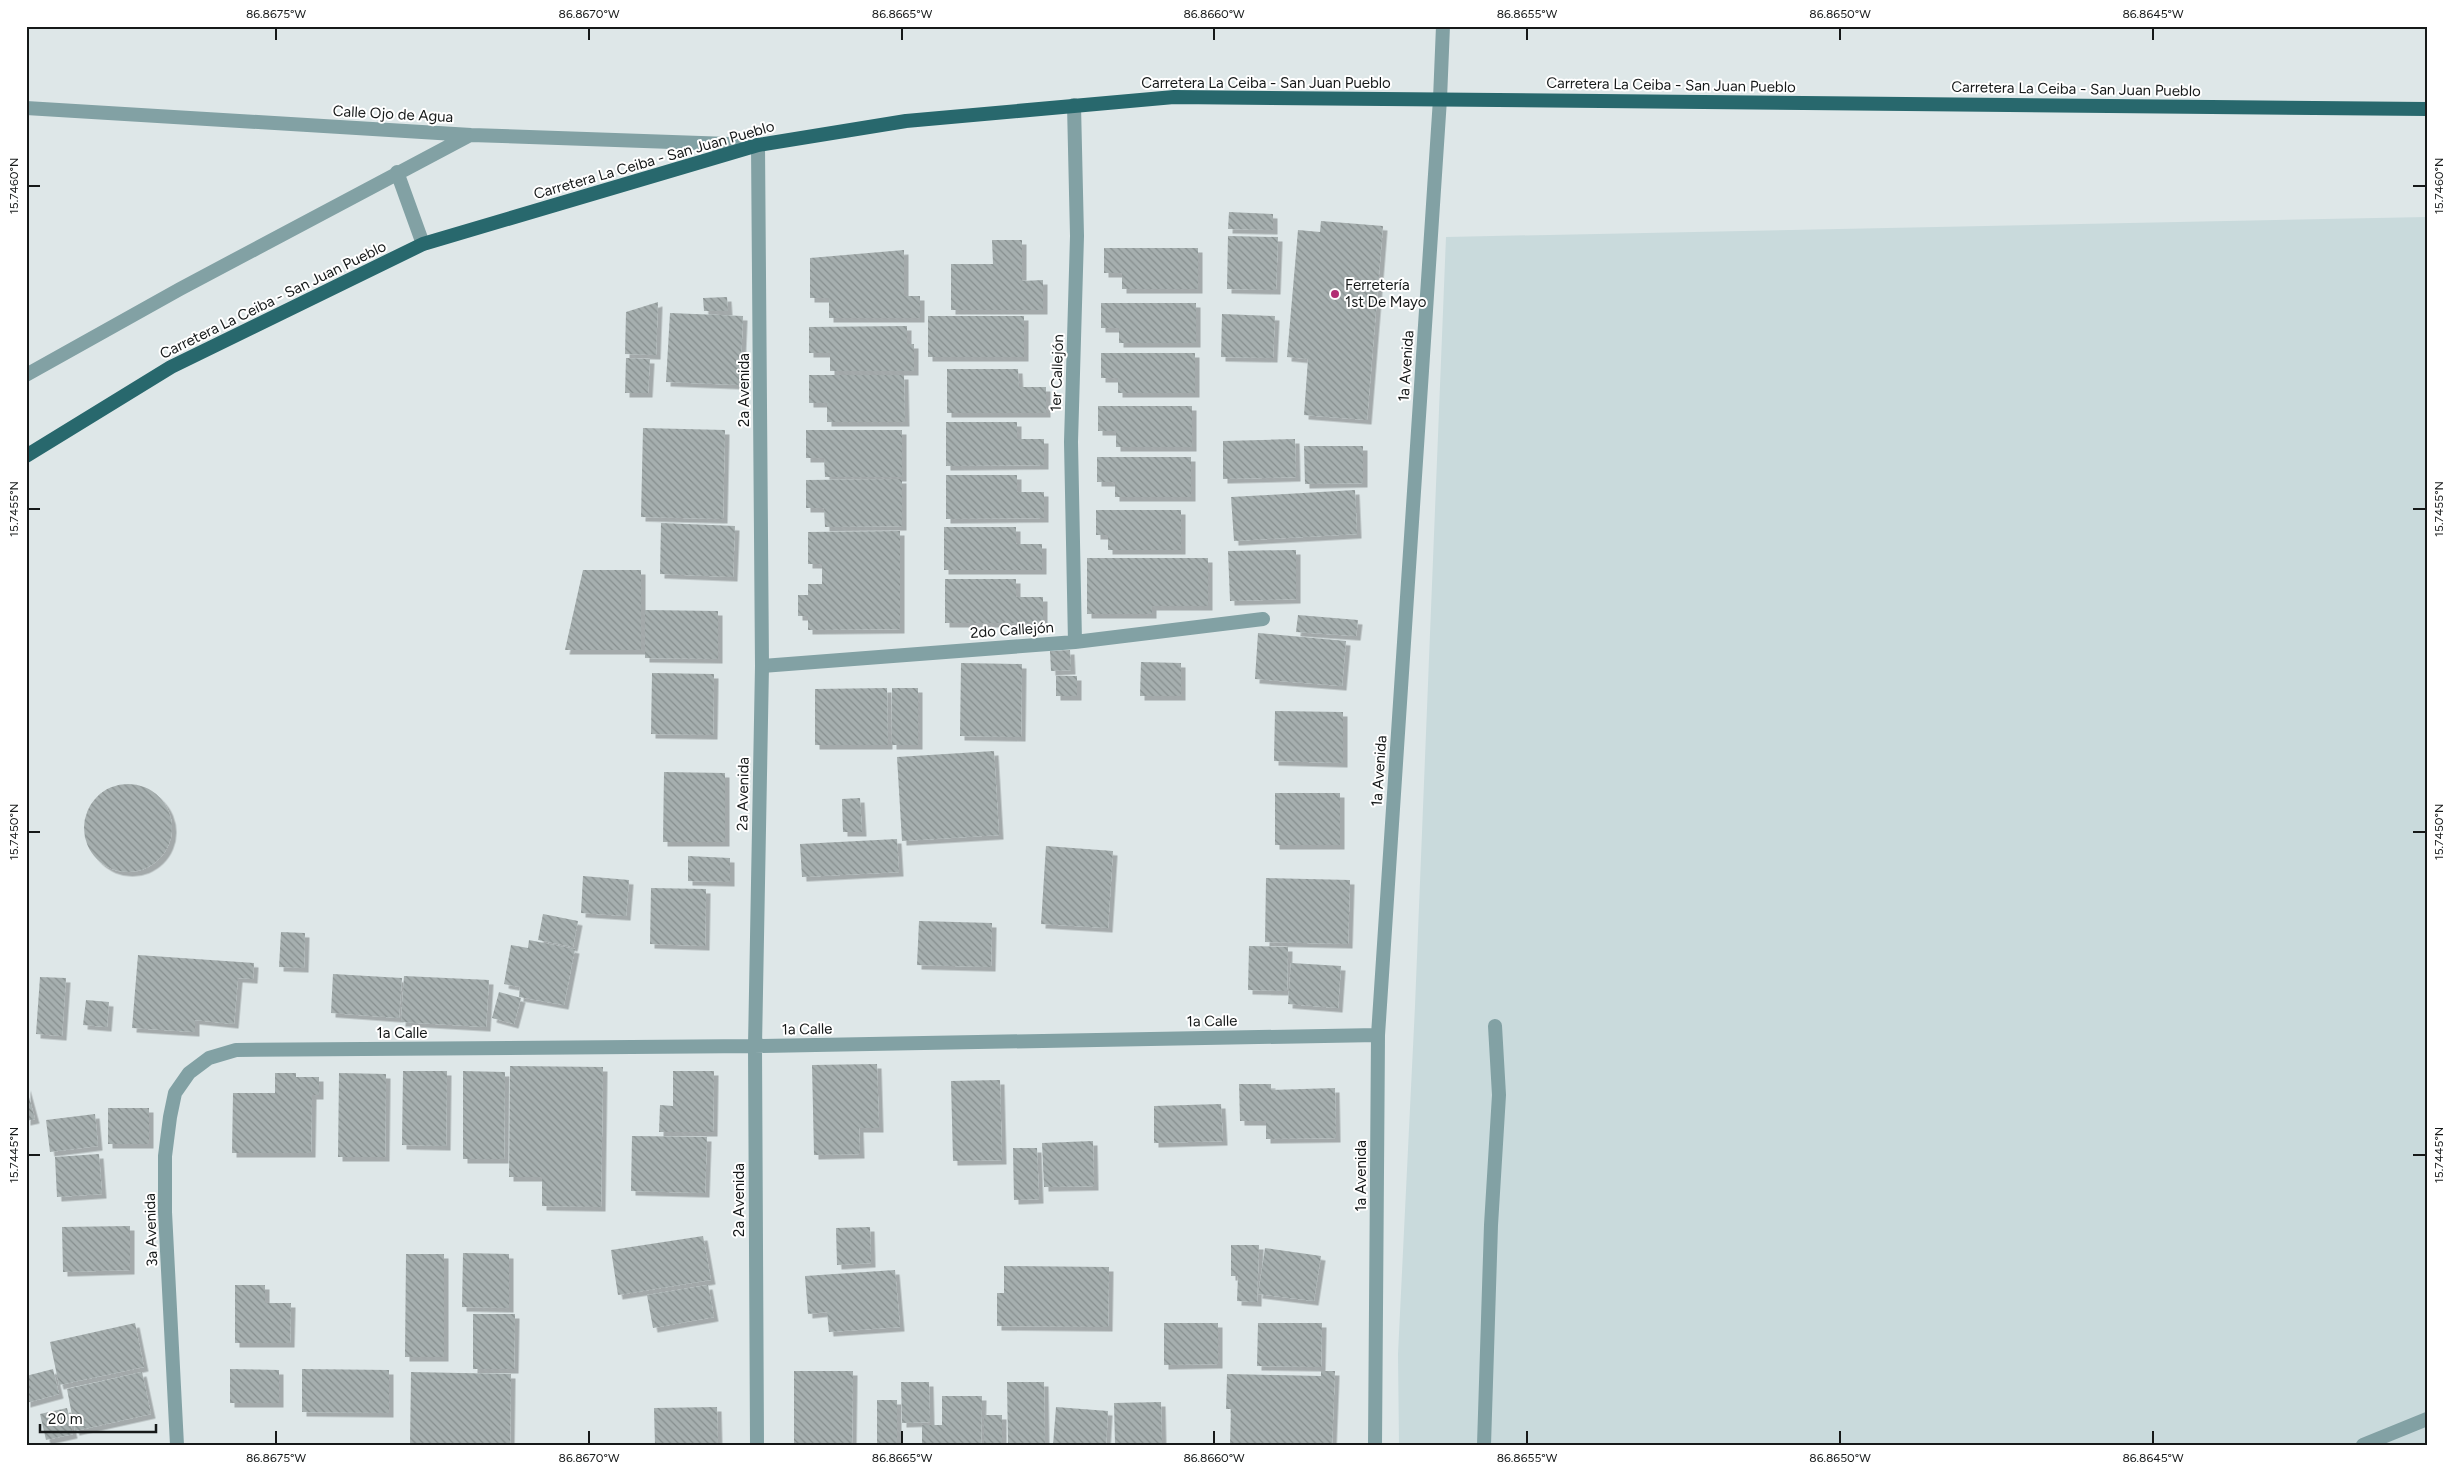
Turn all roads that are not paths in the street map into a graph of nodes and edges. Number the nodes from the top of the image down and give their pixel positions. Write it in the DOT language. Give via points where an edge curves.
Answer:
graph roads {
  1 [pos="1442,26"];
  2 [pos="1440,99"];
  3 [pos="1074,104"];
  4 [pos="26,108"];
  5 [pos="2427,109"];
  6 [pos="471,135"];
  7 [pos="758,144"];
  8 [pos="397,172"];
  9 [pos="422,244"];
  10 [pos="26,375"];
  11 [pos="26,456"];
  12 [pos="1263,619"];
  13 [pos="1075,642"];
  14 [pos="762,666"];
  15 [pos="1495,1026"];
  16 [pos="1378,1035"];
  17 [pos="755,1046"];
  18 [pos="236,1050"];
  19 [pos="2427,1419"];
  20 [pos="177,1445"];
  21 [pos="757,1445"];
  22 [pos="1375,1445"];
  23 [pos="1484,1445"];
  24 [pos="2363,1445"];
  1 -- 2 [label="street, 1a Avenida"];
  2 -- 3 [label="main road, Carretera La Ceiba - San Juan Pueblo" via="1174,97"];
  2 -- 5 [label="main road, Carretera La Ceiba - San Juan Pueblo"];
  2 -- 16 [label="street, 1a Avenida"];
  3 -- 7 [label="main road, Carretera La Ceiba - San Juan Pueblo" via="906,121"];
  3 -- 13 [label="street, 1er Callejón" via="1078,236 1071,442"];
  4 -- 6 [label="street, Calle Ojo de Agua"];
  6 -- 7 [label="street, Calle Ojo de Agua"];
  6 -- 8 [label="street"];
  7 -- 9 [label="main road, Carretera La Ceiba - San Juan Pueblo"];
  7 -- 14 [label="street, 2a Avenida"];
  8 -- 9 [label="street"];
  8 -- 10 [label="street"];
  9 -- 11 [label="main road, Carretera La Ceiba - San Juan Pueblo" via="171,367"];
  12 -- 13 [label="street, 2do Callejón"];
  13 -- 14 [label="street, 2do Callejón"];
  14 -- 17 [label="street, 2a Avenida"];
  15 -- 23 [label="street" via="1499,1095"];
  16 -- 17 [label="street, 1a Calle"];
  16 -- 22 [label="street, 1a Avenida"];
  17 -- 18 [label="street, 1a Calle"];
  17 -- 21 [label="street, 2a Avenida"];
  18 -- 20 [label="street, 3a Avenida" via="209,1058 189,1073 175,1093 170,1117 165,1156 165,1212"];
  19 -- 24 [label="street"];
}
